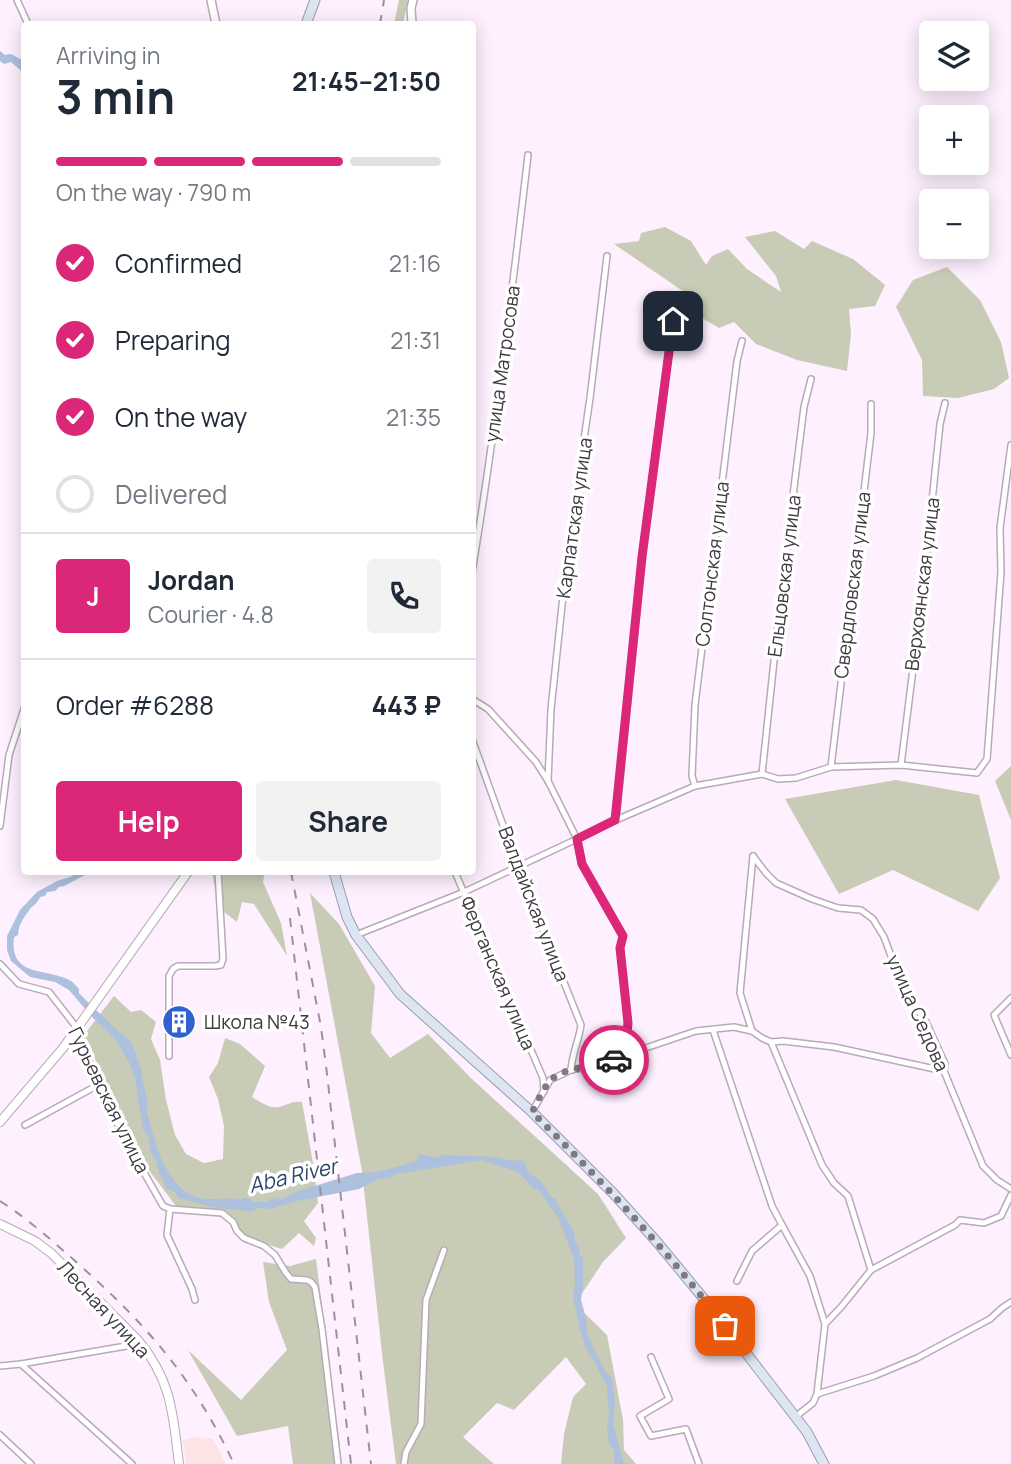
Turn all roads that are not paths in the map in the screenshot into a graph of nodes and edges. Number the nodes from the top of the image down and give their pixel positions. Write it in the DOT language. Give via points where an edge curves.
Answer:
graph roads {
  1 [pos="17,0"];
  2 [pos="211,0"];
  3 [pos="315,0"];
  4 [pos="413,0"];
  5 [pos="27,21"];
  6 [pos="215,21"];
  7 [pos="307,21"];
  8 [pos="412,21"];
  9 [pos="528,155"];
  10 [pos="607,256"];
  11 [pos="673,321"];
  12 [pos="741,341"];
  13 [pos="811,379"];
  14 [pos="945,403"];
  15 [pos="872,404"];
  16 [pos="1011,445"];
  17 [pos="476,548"];
  18 [pos="476,701"];
  19 [pos="21,718"];
  20 [pos="476,750"];
  21 [pos="901,765"];
  22 [pos="831,767"];
  23 [pos="762,774"];
  24 [pos="548,781"];
  25 [pos="695,786"];
  26 [pos="615,820"];
  27 [pos="0,826"];
  28 [pos="577,839"];
  29 [pos="518,867"];
  30 [pos="186,875"];
  31 [pos="218,875"];
  32 [pos="335,875"];
  33 [pos="456,875"];
  34 [pos="464,892"];
  35 [pos="356,935"];
  36 [pos="0,964"];
  37 [pos="1011,998"];
  38 [pos="78,1025"];
  39 [pos="713,1030"];
  40 [pos="752,1031"];
  41 [pos="771,1042"];
  42 [pos="625,1055"];
  43 [pos="1011,1055"];
  44 [pos="169,1056"];
  45 [pos="571,1070"];
  46 [pos="944,1071"];
  47 [pos="99,1086"];
  48 [pos="544,1091"];
  49 [pos="532,1112"];
  50 [pos="1,1119"];
  51 [pos="25,1125"];
  52 [pos="1011,1189"];
  53 [pos="1011,1195"];
  54 [pos="170,1209"];
  55 [pos="0,1224"];
  56 [pos="782,1225"];
  57 [pos="444,1250"];
  58 [pos="871,1270"];
  59 [pos="737,1281"];
  60 [pos="194,1300"];
  61 [pos="1011,1302"];
  62 [pos="825,1324"];
  63 [pos="138,1340"];
  64 [pos="652,1357"];
  65 [pos="21,1364"];
  66 [pos="0,1366"];
  67 [pos="817,1394"];
  68 [pos="794,1417"];
  69 [pos="0,1435"];
  70 [pos="31,1464"];
  71 [pos="132,1464"];
  72 [pos="179,1464"];
  73 [pos="338,1464"];
  74 [pos="404,1464"];
  75 [pos="699,1464"];
  76 [pos="824,1464"];
  1 -- 5 [label="street"];
  2 -- 6 [label="street"];
  3 -- 7 [label="main road"];
  4 -- 8 [label="street"];
  9 -- 17 [label="street, улица Матросова"];
  10 -- 24 [label="street, Карпатская улица" via="568,549"];
  11 -- 26 [label="street" via="642,557"];
  12 -- 25 [label="street, Солтонская улица" via="695,705"];
  13 -- 23 [label="street, Ельцовская улица" via="786,550"];
  14 -- 21 [label="street, Верхоянская улица"];
  15 -- 22 [label="street, Свердловская улица"];
  16 -- 21 [label="street" via="1000,528 1002,572 987,760 977,773"];
  18 -- 24 [label="street, Карпатская улица" via="536,762"];
  19 -- 27 [label="street" via="9,755"];
  20 -- 29 [label="street, Валдайская улица"];
  21 -- 22 [label="street"];
  22 -- 23 [label="street" via="796,778"];
  23 -- 25 [label="street"];
  24 -- 28 [label="street, Карпатская улица"];
  25 -- 26 [label="street"];
  26 -- 28 [label="street"];
  28 -- 29 [label="street"];
  28 -- 42 [label="street, Карпатская улица" via="582,864 623,936 620,948 628,1023"];
  29 -- 34 [label="street"];
  29 -- 45 [label="street, Валдайская улица" via="581,1025"];
  30 -- 38 [label="main road"];
  31 -- 44 [label="street" via="223,959 221,965 178,966 171,972"];
  32 -- 35 [label="main road"];
  33 -- 34 [label="street, Ферганская улица"];
  34 -- 35 [label="street"];
  34 -- 48 [label="street, Ферганская улица" via="543,1077"];
  35 -- 49 [label="main road" via="400,994"];
  36 -- 38 [label="street, Гурьевская улица" via="19,984 49,992"];
  37 -- 43 [label="street" via="994,1015"];
  38 -- 47 [label="street, Гурьевская улица"];
  38 -- 50 [label="main road"];
  39 -- 40 [label="street" via="734,1027"];
  39 -- 42 [label="street" via="696,1031"];
  39 -- 56 [label="street"];
  40 -- 41 [label="street"];
  40 -- 46 [label="street, улица Седова" via="740,993 753,856 776,883 838,908 861,910 873,919 904,991 926,1022 945,1063"];
  41 -- 46 [label="street" via="834,1047"];
  41 -- 58 [label="street" via="822,1165 848,1196"];
  42 -- 45 [label="street"];
  45 -- 48 [label="street" via="550,1080"];
  46 -- 52 [label="street, улица Седова" via="983,1166"];
  47 -- 51 [label="street"];
  47 -- 54 [label="street, Гурьевская улица" via="163,1206"];
  48 -- 49 [label="street"];
  49 -- 68 [label="main road" via="657,1242"];
  53 -- 58 [label="street" via="1001,1216 984,1223 960,1220"];
  54 -- 60 [label="street" via="167,1235"];
  54 -- 73 [label="street" via="222,1213 244,1238 275,1255 291,1279 312,1282"];
  55 -- 63 [label="main road, Лесная улица" via="51,1253"];
  56 -- 59 [label="street" via="752,1251"];
  56 -- 62 [label="street" via="810,1276"];
  57 -- 74 [label="street" via="426,1300 421,1424"];
  58 -- 62 [label="street"];
  61 -- 67 [label="street" via="990,1319 917,1358"];
  62 -- 67 [label="street"];
  63 -- 65 [label="street" via="132,1345"];
  63 -- 72 [label="main road, Лесная улица" via="162,1376 170,1398"];
  64 -- 75 [label="street" via="669,1399 640,1416 651,1436 686,1429"];
  65 -- 66 [label="street"];
  65 -- 71 [label="street"];
  67 -- 68 [label="street" via="813,1403"];
  68 -- 76 [label="main road"];
  69 -- 70 [label="street"];
}
